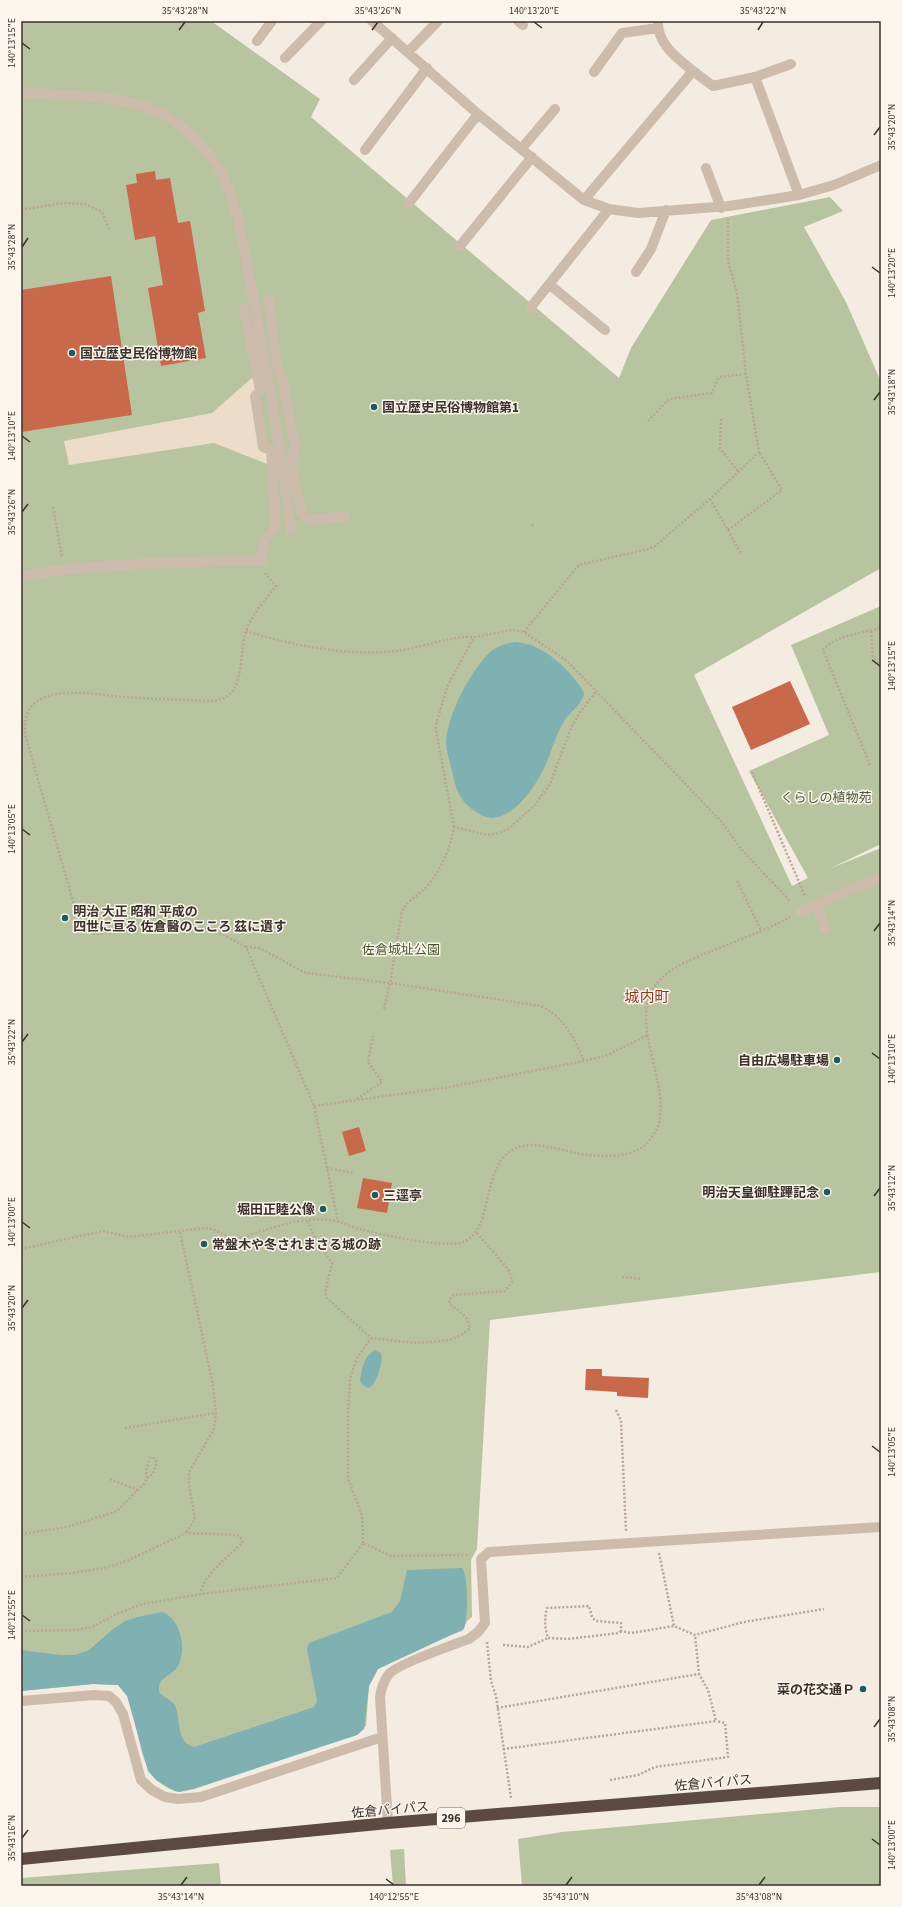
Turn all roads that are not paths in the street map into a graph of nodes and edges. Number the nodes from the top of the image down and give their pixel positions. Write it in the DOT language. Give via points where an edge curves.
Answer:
graph roads {
  1 [pos="272,21"];
  2 [pos="321,21"];
  3 [pos="372,21"];
  4 [pos="438,21"];
  5 [pos="658,24"];
  6 [pos="392,38"];
  7 [pos="257,41"];
  8 [pos="408,52"];
  9 [pos="285,58"];
  10 [pos="790,64"];
  11 [pos="427,68"];
  12 [pos="693,71"];
  13 [pos="594,72"];
  14 [pos="755,77"];
  15 [pos="354,80"];
  16 [pos="21,92"];
  17 [pos="555,109"];
  18 [pos="478,114"];
  19 [pos="522,148"];
  20 [pos="365,150"];
  21 [pos="532,157"];
  22 [pos="881,165"];
  23 [pos="706,168"];
  24 [pos="798,195"];
  25 [pos="584,200"];
  26 [pos="409,203"];
  27 [pos="725,207"];
  28 [pos="609,209"];
  29 [pos="666,210"];
  30 [pos="460,246"];
  31 [pos="636,272"];
  32 [pos="550,285"];
  33 [pos="269,301"];
  34 [pos="531,307"];
  35 [pos="244,308"];
  36 [pos="605,330"];
  37 [pos="345,516"];
  38 [pos="290,530"];
  39 [pos="21,576"];
  40 [pos="881,877"];
  41 [pos="826,929"];
  42 [pos="881,1527"];
  43 [pos="21,1700"];
  44 [pos="382,1737"];
  45 [pos="881,1783"];
  46 [pos="388,1823"];
  47 [pos="21,1859"];
  1 -- 7 [label="street"];
  2 -- 9 [label="street"];
  3 -- 6 [label="street"];
  4 -- 8 [label="street"];
  5 -- 12 [label="street" via="666,49"];
  5 -- 13 [label="street" via="622,32"];
  6 -- 8 [label="street"];
  6 -- 15 [label="street"];
  8 -- 11 [label="street"];
  10 -- 14 [label="street"];
  11 -- 18 [label="street"];
  11 -- 20 [label="street"];
  12 -- 14 [label="street" via="713,86"];
  12 -- 25 [label="street"];
  14 -- 24 [label="street"];
  16 -- 38 [label="street" via="114,100 144,107 170,119 191,135 205,150 224,179 238,218 265,359"];
  17 -- 19 [label="street"];
  18 -- 19 [label="street"];
  18 -- 26 [label="street"];
  19 -- 21 [label="street"];
  21 -- 25 [label="street"];
  21 -- 30 [label="street"];
  22 -- 24 [label="street"];
  23 -- 27 [label="street"];
  24 -- 27 [label="street"];
  25 -- 28 [label="street"];
  27 -- 29 [label="street"];
  28 -- 29 [label="street" via="638,213"];
  28 -- 32 [label="street"];
  29 -- 31 [label="street" via="651,249"];
  32 -- 34 [label="street"];
  32 -- 36 [label="street"];
  33 -- 37 [label="street" via="277,368 283,381 295,447 290,464 301,512 305,518 312,520"];
  35 -- 39 [label="street" via="260,390 256,396 263,446 271,450 276,526 264,541 261,561 64,568"];
  40 -- 41 [label="street" via="809,908"];
  42 -- 44 [label="street" via="489,1552 481,1558 485,1623 469,1639 390,1673 382,1684 380,1698"];
  43 -- 44 [label="street" via="109,1696 123,1714 141,1780 165,1797 178,1799 201,1797"];
  44 -- 46 [label="street"];
  45 -- 46 [label="highway, 佐倉バイパス / 296"];
  46 -- 47 [label="highway, 佐倉バイパス / 296"];
}
